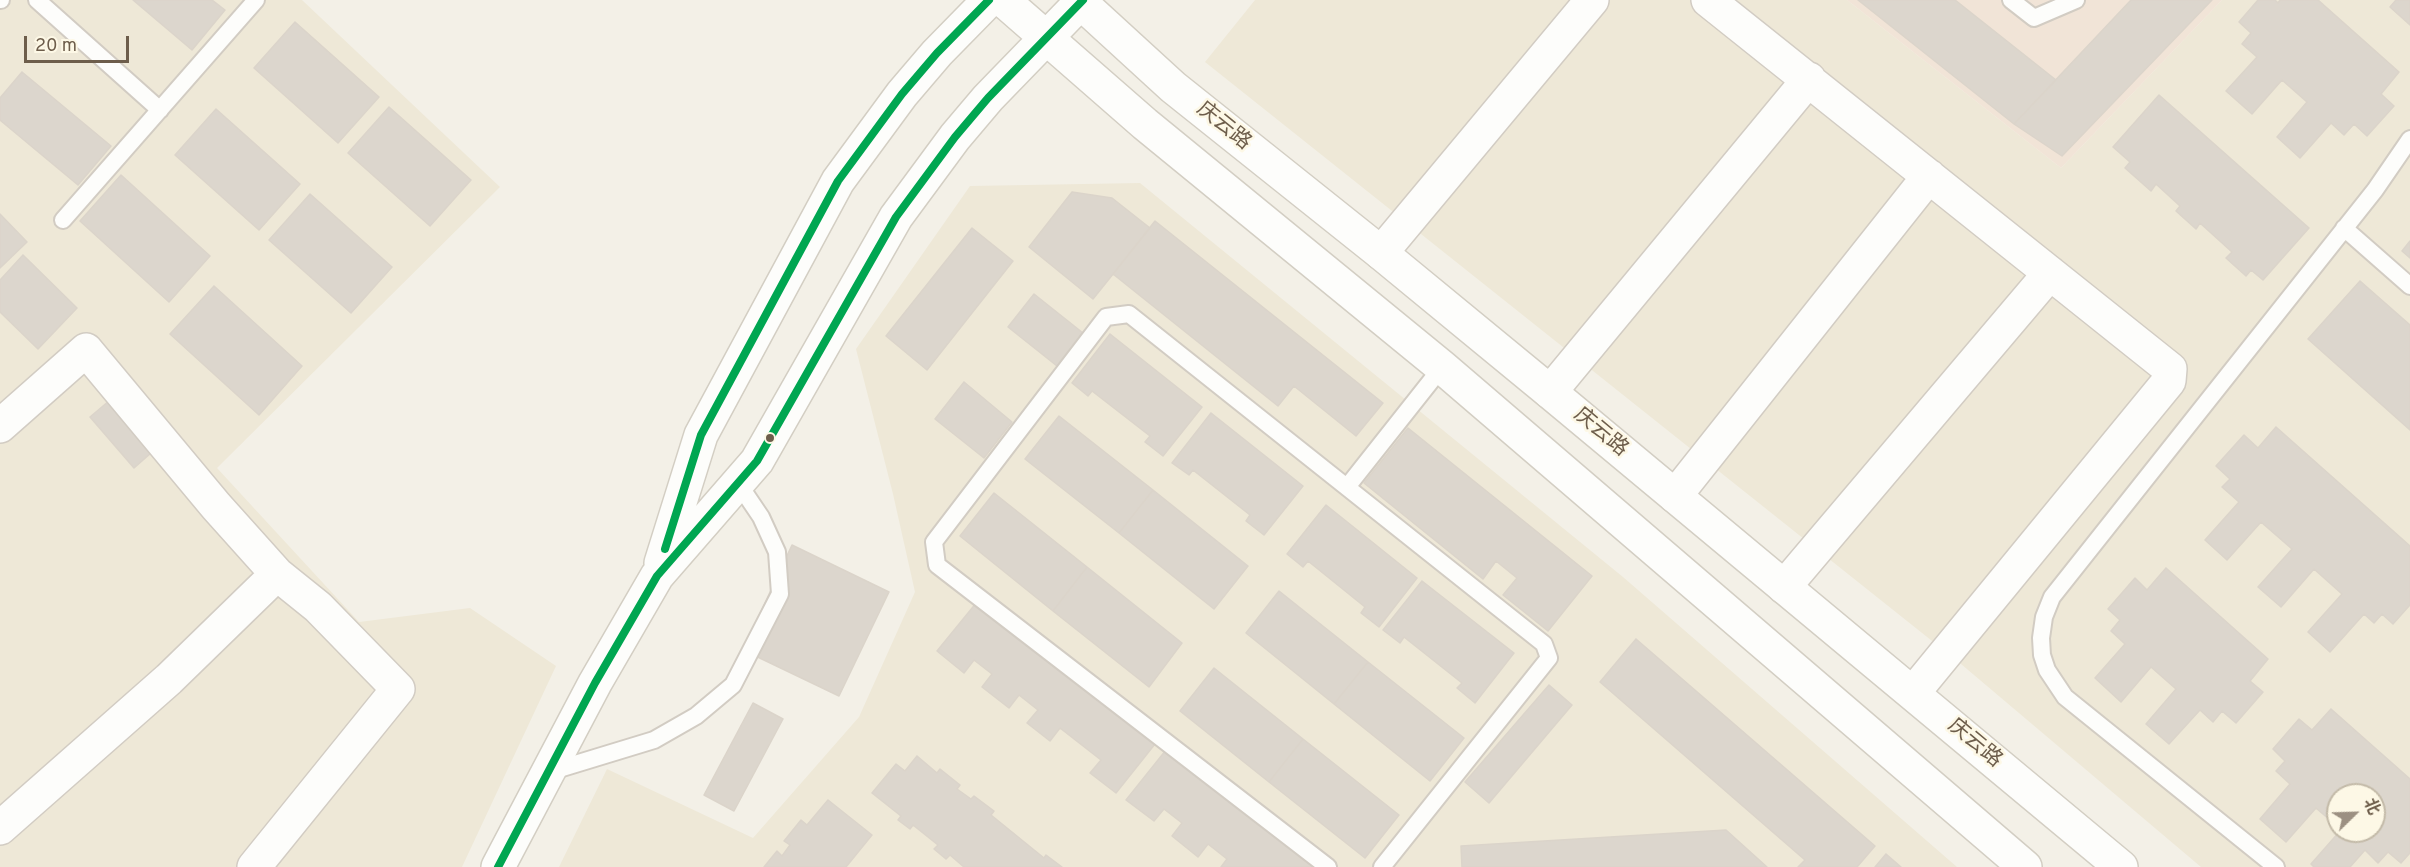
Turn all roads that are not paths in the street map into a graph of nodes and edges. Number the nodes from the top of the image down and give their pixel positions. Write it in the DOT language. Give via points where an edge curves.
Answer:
graph roads {
  1 [pos="37,0"];
  2 [pos="256,0"];
  3 [pos="989,0"];
  4 [pos="1003,0"];
  5 [pos="1592,0"];
  6 [pos="1708,0"];
  7 [pos="2011,0"];
  8 [pos="2076,0"];
  9 [pos="1081,1"];
  10 [pos="1046,39"];
  11 [pos="1809,79"];
  12 [pos="160,110"];
  13 [pos="2410,139"];
  14 [pos="1929,176"];
  15 [pos="63,220"];
  16 [pos="2344,228"];
  17 [pos="1381,253"];
  18 [pos="2050,273"];
  19 [pos="2410,286"];
  20 [pos="1442,367"];
  21 [pos="1550,392"];
  22 [pos="0,426"];
  23 [pos="738,483"];
  24 [pos="1347,487"];
  25 [pos="1675,496"];
  26 [pos="277,574"];
  27 [pos="657,576"];
  28 [pos="1784,586"];
  29 [pos="1913,693"];
  30 [pos="546,773"];
  31 [pos="0,828"];
  32 [pos="254,867"];
  33 [pos="498,867"];
  34 [pos="1328,867"];
  35 [pos="1382,867"];
  36 [pos="2025,867"];
  37 [pos="2121,867"];
  38 [pos="2276,867"];
  1 -- 12 [label="lane"];
  2 -- 12 [label="lane"];
  3 -- 27 [label="main road" via="902,94 838,181 701,435"];
  4 -- 10 [label="main road"];
  5 -- 17 [label="main road"];
  6 -- 11 [label="main road"];
  7 -- 8 [label="lane" via="2034,18"];
  9 -- 10 [label="main road"];
  9 -- 17 [label="main road, 庆云路" via="1173,87"];
  10 -- 20 [label="main road"];
  10 -- 23 [label="main road" via="955,137 896,217 757,460"];
  11 -- 14 [label="main road"];
  11 -- 21 [label="main road"];
  12 -- 15 [label="lane"];
  13 -- 16 [label="lane"];
  14 -- 18 [label="main road"];
  14 -- 25 [label="main road"];
  16 -- 19 [label="lane"];
  16 -- 38 [label="lane" via="2052,597 2041,638 2047,670 2065,697"];
  17 -- 21 [label="main road, 庆云路"];
  18 -- 28 [label="main road"];
  18 -- 29 [label="main road" via="2170,369 2169,381"];
  20 -- 24 [label="lane"];
  20 -- 36 [label="main road"];
  21 -- 25 [label="main road, 庆云路"];
  22 -- 26 [label="main road" via="86,350"];
  23 -- 27 [label="main road"];
  23 -- 30 [label="lane" via="761,517 777,552 780,594 733,685 696,716 654,740"];
  24 -- 34 [label="lane" via="1129,314 1106,317 934,542 937,565"];
  24 -- 35 [label="lane" via="1544,644 1549,658"];
  25 -- 28 [label="main road, 庆云路"];
  26 -- 31 [label="main road" via="169,679"];
  26 -- 32 [label="main road" via="318,608 398,689"];
  27 -- 30 [label="main road"];
  28 -- 29 [label="main road, 庆云路"];
  29 -- 37 [label="main road, 庆云路"];
  30 -- 33 [label="main road"];
}
